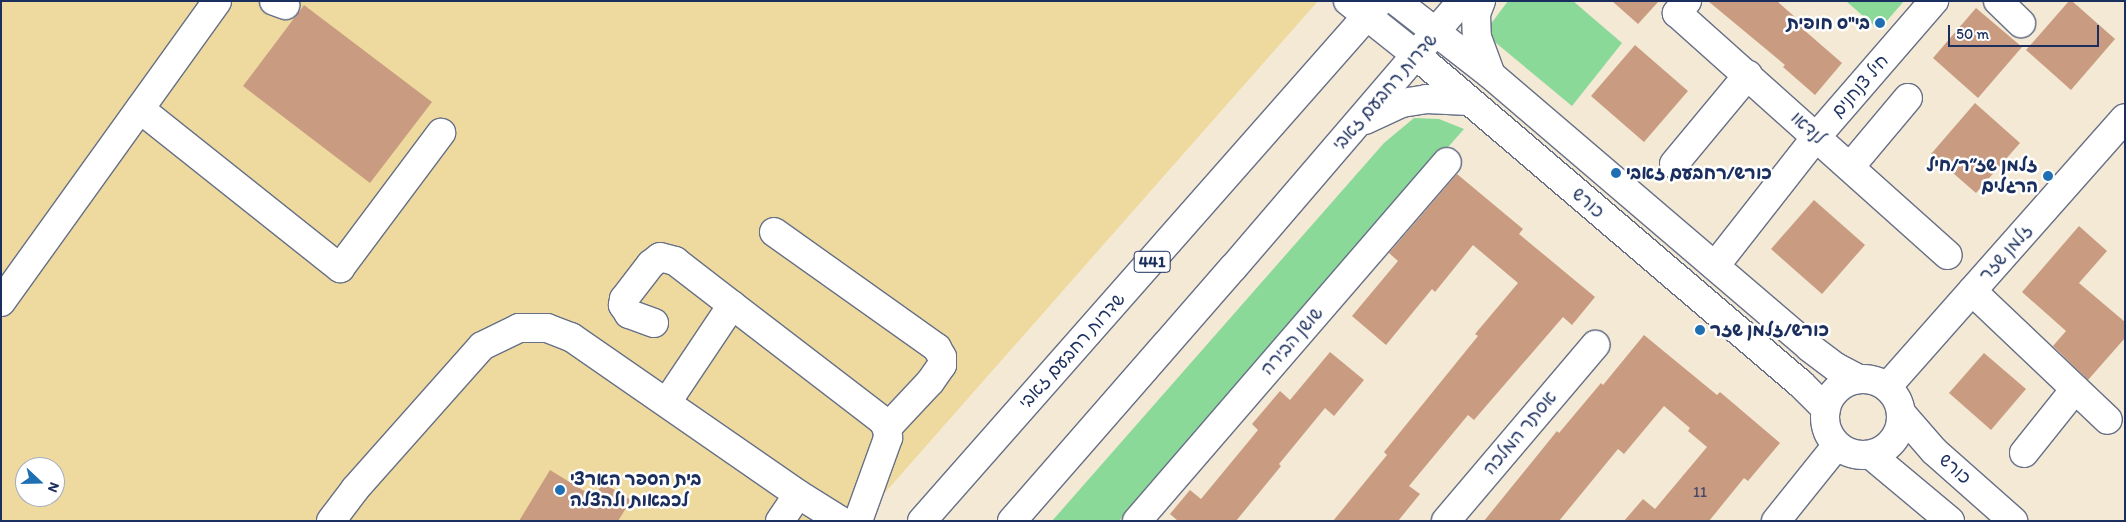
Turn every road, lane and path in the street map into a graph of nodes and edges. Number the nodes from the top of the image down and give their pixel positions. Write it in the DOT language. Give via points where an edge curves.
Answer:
graph roads {
  1 [pos="217,1"];
  2 [pos="1396,1"];
  3 [pos="1462,1"];
  4 [pos="1481,1"];
  5 [pos="1687,1"];
  6 [pos="1934,1"];
  7 [pos="1998,1"];
  8 [pos="1365,6"];
  9 [pos="2021,24"];
  10 [pos="1436,32"];
  11 [pos="1416,55"];
  12 [pos="1491,75"];
  13 [pos="1748,75"];
  14 [pos="1908,98"];
  15 [pos="1468,101"];
  16 [pos="140,109"];
  17 [pos="2125,118"];
  18 [pos="1357,124"];
  19 [pos="441,133"];
  20 [pos="1817,136"];
  21 [pos="1447,162"];
  22 [pos="1674,164"];
  23 [pos="1850,166"];
  24 [pos="774,232"];
  25 [pos="1948,255"];
  26 [pos="1715,266"];
  27 [pos="1972,291"];
  28 [pos="1,302"];
  29 [pos="732,305"];
  30 [pos="654,323"];
  31 [pos="1595,345"];
  32 [pos="1859,379"];
  33 [pos="1887,387"];
  34 [pos="2075,389"];
  35 [pos="667,402"];
  36 [pos="1826,409"];
  37 [pos="1901,413"];
  38 [pos="2108,420"];
  39 [pos="886,428"];
  40 [pos="1837,445"];
  41 [pos="2024,453"];
  42 [pos="1871,455"];
  43 [pos="798,494"];
  44 [pos="331,521"];
  45 [pos="780,521"];
  46 [pos="841,521"];
  47 [pos="858,521"];
  48 [pos="922,521"];
  49 [pos="1012,521"];
  50 [pos="1137,521"];
  51 [pos="1446,521"];
  52 [pos="1776,521"];
  53 [pos="1950,521"];
  54 [pos="2013,521"];
  1 -- 16 [label="street"];
  2 -- 10 [label="street, כורש"];
  3 -- 10 [label="street, שדרות רחבעם זאבי"];
  4 -- 12 [label="street" via="1476,14 1477,36"];
  5 -- 13 [label="street, לנדאו" via="1677,13"];
  6 -- 20 [label="street, חיל צנחנים"];
  7 -- 9 [label="street"];
  8 -- 11 [label="street, כורש"];
  8 -- 48 [label="street, שדרות רחבעם זאבי / 441"];
  10 -- 11 [label="street, שדרות רחבעם זאבי"];
  10 -- 12 [label="street, כורש"];
  11 -- 15 [label="street, כורש"];
  11 -- 18 [label="street, שדרות רחבעם זאבי"];
  12 -- 26 [label="street, כורש"];
  13 -- 20 [label="street, לנדאו"];
  13 -- 22 [label="street"];
  14 -- 23 [label="street"];
  15 -- 18 [label="street" via="1426,98 1402,103"];
  15 -- 36 [label="street, כורש" via="1801,384"];
  16 -- 19 [label="street" via="340,268"];
  16 -- 28 [label="street"];
  17 -- 27 [label="street, זלמן שזר"];
  18 -- 49 [label="street, שדרות רחבעם זאבי"];
  20 -- 23 [label="street, לנדאו"];
  20 -- 26 [label="street, חיל צנחנים"];
  21 -- 50 [label="street, שושן הבירה"];
  23 -- 25 [label="street, לנדאו"];
  24 -- 39 [label="street" via="937,348 942,365"];
  26 -- 32 [label="street, כורש" via="1809,347"];
  27 -- 33 [label="street, זלמן שזר"];
  27 -- 34 [label="street"];
  29 -- 30 [label="street" via="675,261 660,257 624,299 623,305 629,314"];
  29 -- 35 [label="street"];
  29 -- 39 [label="street" via="882,420"];
  31 -- 51 [label="street, אסתר המלכה"];
  32 -- 33 [label="street" via="1879,382"];
  32 -- 36 [label="street" via="1838,388"];
  33 -- 37 [label="street" via="1896,398"];
  34 -- 38 [label="street"];
  34 -- 41 [label="street"];
  35 -- 43 [label="street"];
  35 -- 44 [label="street" via="571,337 547,328 518,328 482,346 355,489"];
  36 -- 40 [label="street" via="1827,429"];
  37 -- 42 [label="street" via="1901,424 1891,444"];
  37 -- 54 [label="street, כורש" via="1934,451"];
  39 -- 47 [label="street" via="888,438"];
  40 -- 42 [label="street" via="1853,454"];
  40 -- 52 [label="street"];
  42 -- 53 [label="street"];
  43 -- 45 [label="street"];
  43 -- 46 [label="street"];
}
